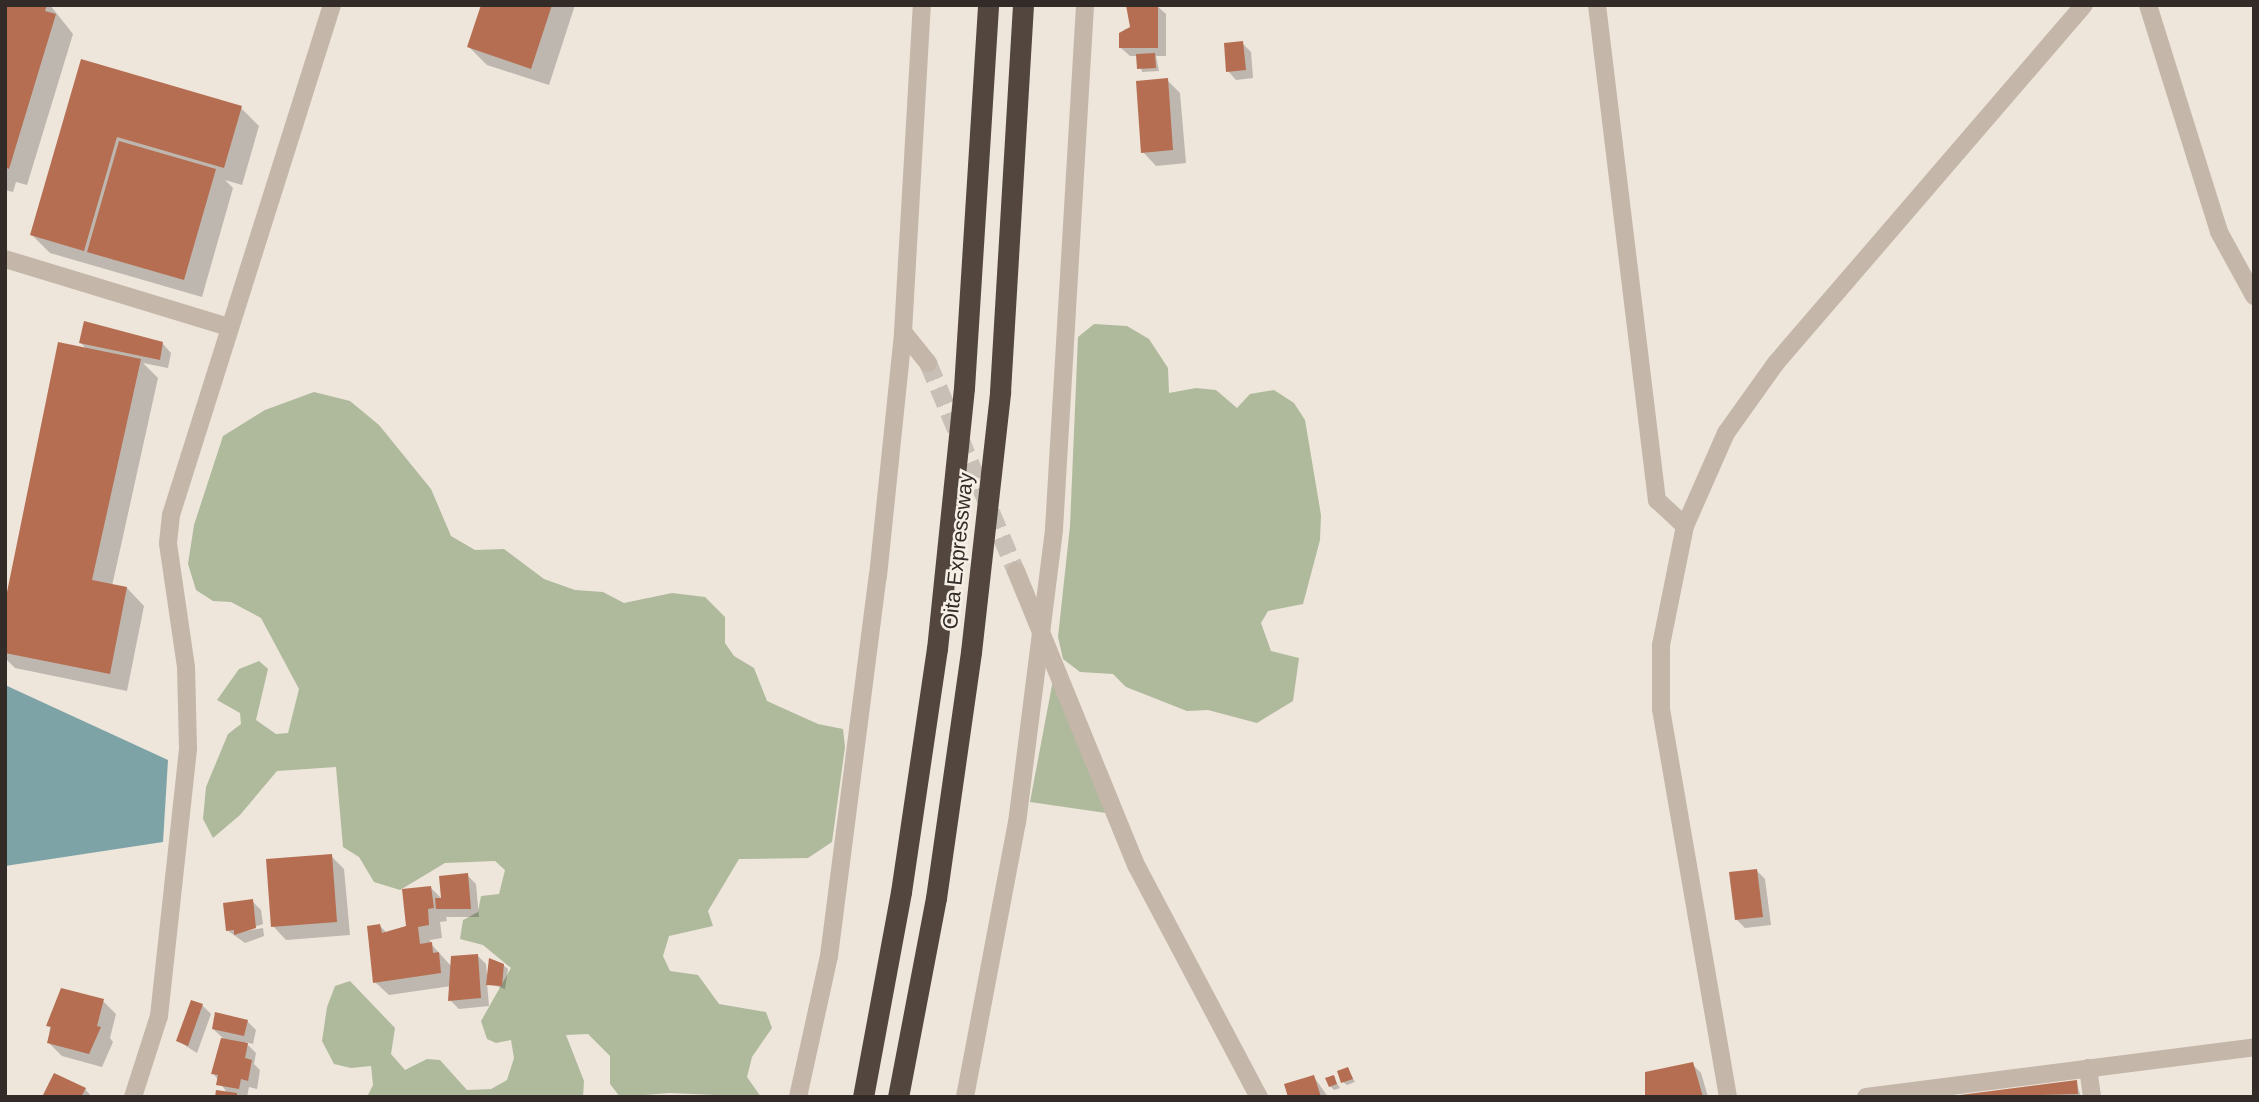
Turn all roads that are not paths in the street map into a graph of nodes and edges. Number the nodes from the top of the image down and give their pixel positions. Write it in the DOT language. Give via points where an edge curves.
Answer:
graph roads {
  1 [pos="332,5"];
  2 [pos="922,5"];
  3 [pos="989,5"];
  4 [pos="1023,5"];
  5 [pos="1085,5"];
  6 [pos="1597,5"];
  7 [pos="2084,5"];
  8 [pos="2148,5"];
  9 [pos="5,260"];
  10 [pos="2254,296"];
  11 [pos="229,327"];
  12 [pos="903,332"];
  13 [pos="928,363"];
  14 [pos="1685,526"];
  15 [pos="1016,570"];
  16 [pos="1040,623"];
  17 [pos="2254,1047"];
  18 [pos="2088,1068"];
  19 [pos="133,1097"];
  20 [pos="798,1097"];
  21 [pos="863,1097"];
  22 [pos="898,1097"];
  23 [pos="965,1097"];
  24 [pos="1259,1097"];
  25 [pos="1728,1097"];
  26 [pos="1866,1097"];
  27 [pos="2092,1097"];
  1 -- 11 [label="street"];
  2 -- 12 [label="street"];
  3 -- 21 [label="highway, Oita Expressway" via="964,388 938,636 901,892"];
  4 -- 22 [label="highway, Oita Expressway" via="1000,392 973,638 936,898"];
  5 -- 16 [label="street" via="1054,529"];
  6 -- 14 [label="street" via="1657,500"];
  7 -- 14 [label="street" via="1776,363 1726,433"];
  8 -- 10 [label="street" via="2219,232"];
  9 -- 11 [label="street"];
  11 -- 19 [label="street" via="171,515 169,553 187,667 188,748 159,1016"];
  12 -- 13 [label="street"];
  12 -- 20 [label="street" via="878,576 829,956"];
  14 -- 25 [label="street" via="1661,645 1661,709 1679,834"];
  15 -- 16 [label="street"];
  16 -- 23 [label="street" via="1017,823"];
  16 -- 24 [label="street" via="1136,865"];
  17 -- 18 [label="street"];
  18 -- 26 [label="street"];
  18 -- 27 [label="street"];
}
